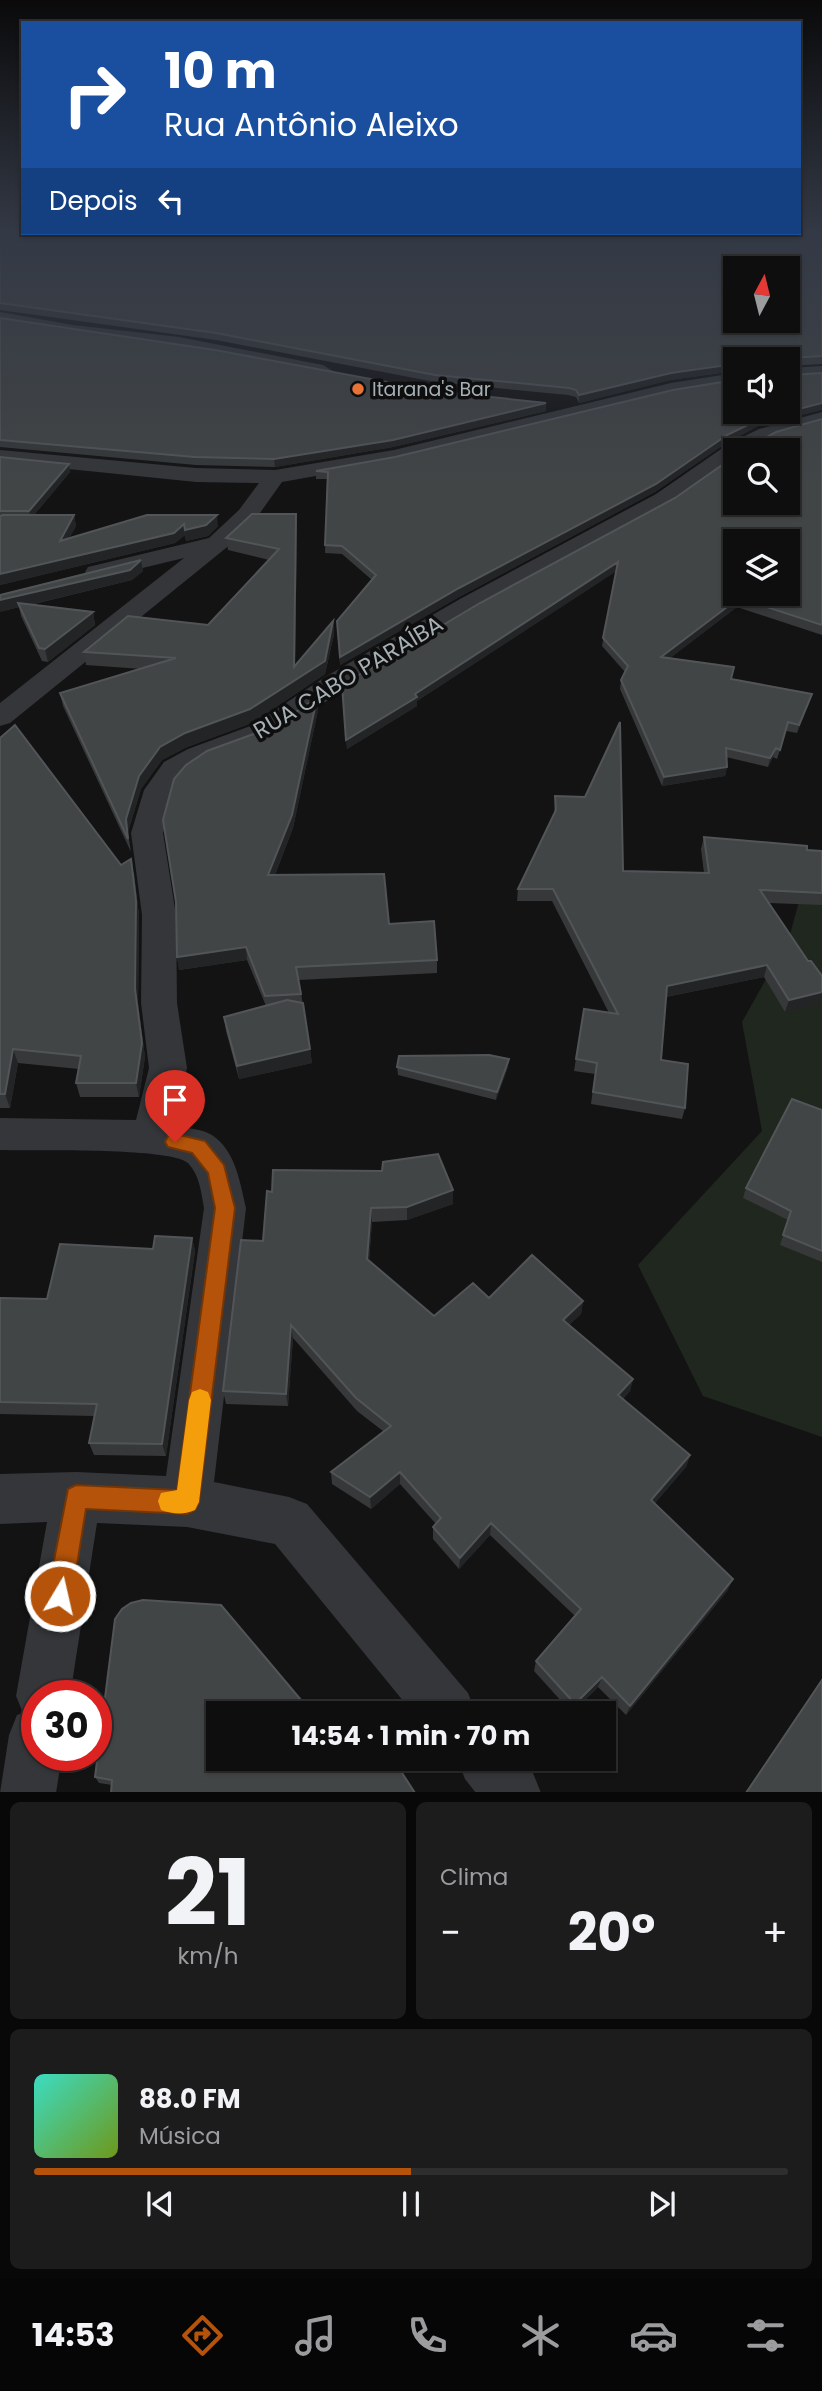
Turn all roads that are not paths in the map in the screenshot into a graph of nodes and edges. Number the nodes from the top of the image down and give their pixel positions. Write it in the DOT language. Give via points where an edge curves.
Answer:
graph roads {
  1 [pos="0,317"];
  2 [pos="337,373"];
  3 [pos="800,373"];
  4 [pos="822,373"];
  5 [pos="723,381"];
  6 [pos="531,402"];
  7 [pos="599,405"];
  8 [pos="822,418"];
  9 [pos="757,438"];
  10 [pos="0,456"];
  11 [pos="723,458"];
  12 [pos="275,477"];
  13 [pos="218,543"];
  14 [pos="78,577"];
  15 [pos="0,717"];
  16 [pos="0,1134"];
  17 [pos="152,1137"];
  18 [pos="76,1497"];
  19 [pos="0,1499"];
  20 [pos="187,1502"];
  21 [pos="46,1680"];
  22 [pos="438,1701"];
  23 [pos="31,1771"];
  24 [pos="495,1771"];
  25 [pos="27,1792"];
  26 [pos="512,1792"];
  1 -- 2 [label="street" via="179,343"];
  3 -- 4 [label="street"];
  5 -- 7 [label="street"];
  6 -- 7 [label="street"];
  7 -- 12 [label="street" via="503,432"];
  8 -- 9 [label="street, RUA CABO PARAÍBA"];
  10 -- 12 [label="street" via="196,475"];
  11 -- 17 [label="street, RUA CABO PARAÍBA" via="664,499 335,682 263,731 198,755 175,769 159,790 147,833 159,915 159,1003 168,1068"];
  12 -- 13 [label="street" via="247,515"];
  13 -- 14 [label="street"];
  13 -- 15 [label="street"];
  16 -- 17 [label="street"];
  17 -- 20 [label="street" via="198,1147 217,1170 225,1208"];
  18 -- 19 [label="street"];
  18 -- 20 [label="street"];
  18 -- 21 [label="street"];
  20 -- 22 [label="street" via="289,1522"];
  23 -- 25 [label="street"];
  24 -- 26 [label="street"];
}
